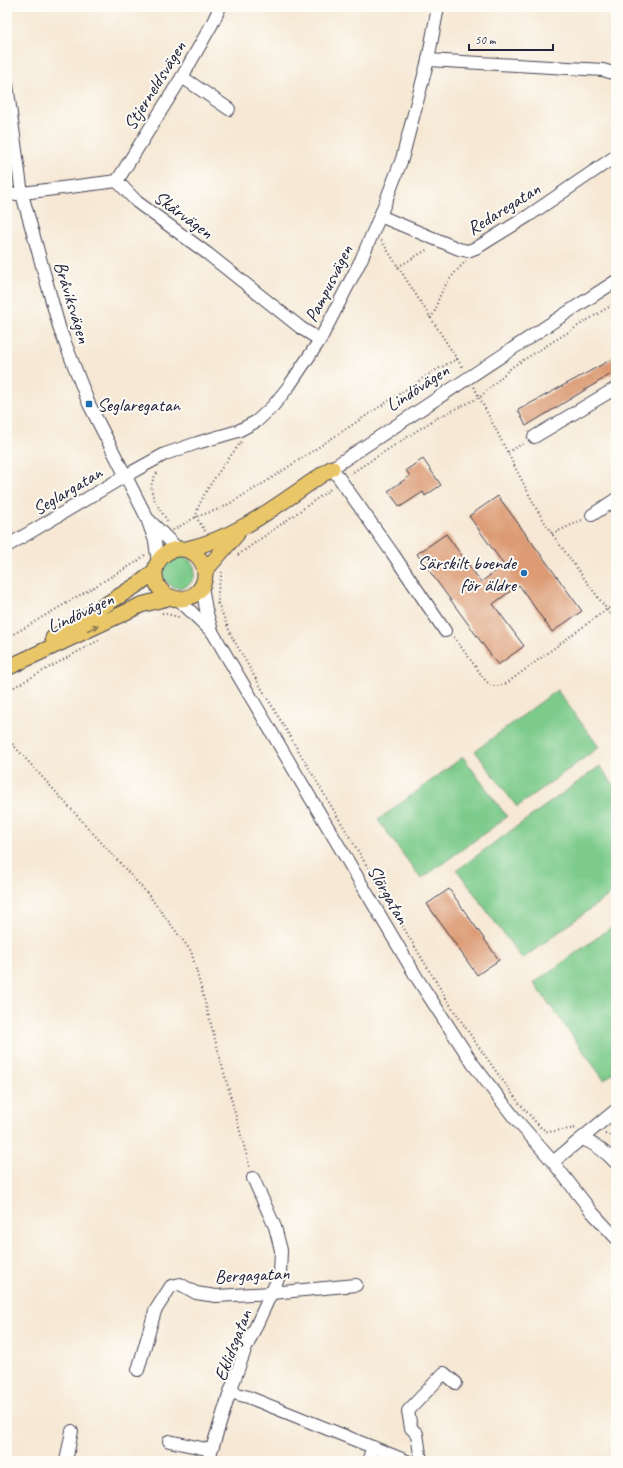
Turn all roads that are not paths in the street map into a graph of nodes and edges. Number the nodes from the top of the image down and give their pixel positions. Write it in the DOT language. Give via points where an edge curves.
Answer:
graph roads {
  1 [pos="220,7"];
  2 [pos="438,7"];
  3 [pos="428,60"];
  4 [pos="616,74"];
  5 [pos="182,77"];
  6 [pos="7,86"];
  7 [pos="229,109"];
  8 [pos="616,156"];
  9 [pos="117,182"];
  10 [pos="22,194"];
  11 [pos="7,195"];
  12 [pos="380,216"];
  13 [pos="616,281"];
  14 [pos="320,340"];
  15 [pos="616,388"];
  16 [pos="534,437"];
  17 [pos="332,468"];
  18 [pos="125,476"];
  19 [pos="616,499"];
  20 [pos="592,515"];
  21 [pos="159,538"];
  22 [pos="7,546"];
  23 [pos="182,549"];
  24 [pos="220,553"];
  25 [pos="157,567"];
  26 [pos="204,579"];
  27 [pos="174,598"];
  28 [pos="201,612"];
  29 [pos="445,630"];
  30 [pos="7,668"];
  31 [pos="616,1110"];
  32 [pos="586,1135"];
  33 [pos="553,1162"];
  34 [pos="616,1163"];
  35 [pos="253,1178"];
  36 [pos="616,1238"];
  37 [pos="356,1285"];
  38 [pos="272,1293"];
  39 [pos="138,1370"];
  40 [pos="456,1383"];
  41 [pos="230,1392"];
  42 [pos="72,1431"];
  43 [pos="169,1441"];
  44 [pos="373,1447"];
  45 [pos="209,1456"];
  46 [pos="66,1461"];
  47 [pos="368,1461"];
  48 [pos="407,1461"];
  49 [pos="421,1461"];
  1 -- 5 [label="street, Stjerneldsvägen"];
  2 -- 3 [label="street, Pampusvägen"];
  3 -- 4 [label="street" via="603,70"];
  3 -- 12 [label="street, Pampusvägen" via="402,159"];
  5 -- 7 [label="street"];
  5 -- 9 [label="street, Stjerneldsvägen"];
  6 -- 10 [label="street, Bråviksvägen"];
  8 -- 12 [label="street, Redaregatan" via="528,216 468,251"];
  9 -- 10 [label="street"];
  9 -- 14 [label="street, Skårvägen" via="137,202"];
  10 -- 11 [label="street"];
  10 -- 18 [label="street, Bråviksvägen" via="60,330 88,404"];
  12 -- 14 [label="street, Pampusvägen" via="361,260"];
  13 -- 17 [label="street, Lindövägen"];
  14 -- 18 [label="street, Pampusvägen" via="289,386 257,421 238,431 165,454"];
  15 -- 16 [label="street"];
  17 -- 24 [label="main road, Lindövägen" via="242,529"];
  17 -- 29 [label="street"];
  18 -- 21 [label="street, Bråviksvägen"];
  18 -- 22 [label="street, Seglargatan"];
  19 -- 20 [label="street"];
  21 -- 23 [label="street, Bråviksvägen"];
  21 -- 25 [label="street"];
  23 -- 24 [label="main road"];
  23 -- 25 [label="main road" via="170,551 163,556"];
  23 -- 26 [label="main road" via="194,552 200,558 204,564"];
  24 -- 26 [label="main road, Lindövägen"];
  25 -- 27 [label="main road" via="156,579 159,586 164,593"];
  25 -- 30 [label="main road, Lindövägen" via="140,583"];
  26 -- 27 [label="main road" via="192,596"];
  26 -- 28 [label="street"];
  27 -- 28 [label="street, Slörgatan"];
  30 -- 27 [label="main road, Lindövägen, one-way" via="141,605"];
  28 -- 33 [label="street, Slörgatan" via="421,984 473,1064"];
  31 -- 32 [label="street"];
  32 -- 33 [label="street"];
  32 -- 34 [label="street"];
  33 -- 36 [label="street, Slörgatan"];
  35 -- 38 [label="street, Eklidsgatan" via="275,1227 281,1250 280,1274"];
  37 -- 38 [label="street, Bergagatan"];
  38 -- 39 [label="street, Bergagatan" via="216,1296 196,1293 180,1284 171,1286 155,1311"];
  38 -- 41 [label="street, Eklidsgatan" via="245,1350"];
  40 -- 49 [label="street" via="444,1373 408,1411 411,1428 417,1434"];
  41 -- 44 [label="street, Eklidsgatan"];
  41 -- 45 [label="street"];
  42 -- 46 [label="street"];
  43 -- 45 [label="street"];
  44 -- 47 [label="street"];
  44 -- 48 [label="street, Eklidsgatan"];
}
